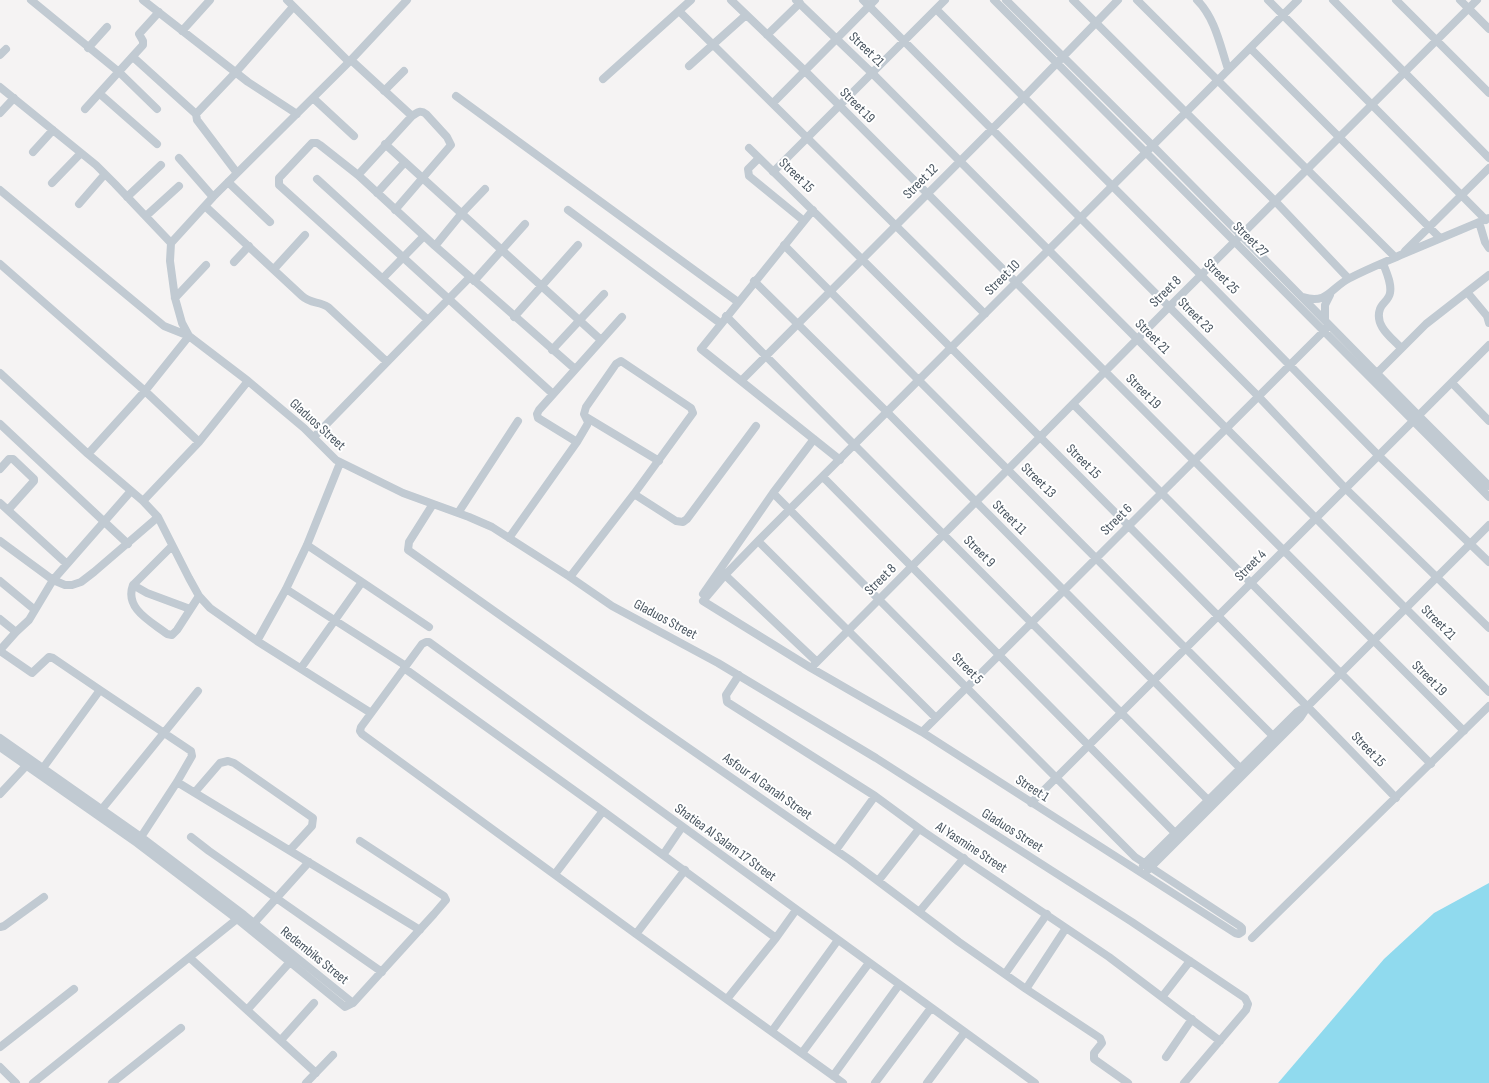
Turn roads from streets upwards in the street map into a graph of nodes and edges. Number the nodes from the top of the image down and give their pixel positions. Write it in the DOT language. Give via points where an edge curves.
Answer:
graph roads {
  1 [pos="143,0"];
  2 [pos="210,0"];
  3 [pos="287,0"];
  4 [pos="407,0"];
  5 [pos="691,0"];
  6 [pos="731,0"];
  7 [pos="862,0"];
  8 [pos="944,0"];
  9 [pos="994,0"];
  10 [pos="1006,0"];
  11 [pos="1073,0"];
  12 [pos="1118,0"];
  13 [pos="1137,0"];
  14 [pos="1197,0"];
  15 [pos="1268,0"];
  16 [pos="1298,0"];
  17 [pos="1333,0"];
  18 [pos="1396,0"];
  19 [pos="1460,0"];
  20 [pos="1478,0"];
  21 [pos="34,1"];
  22 [pos="798,2"];
  23 [pos="872,3"];
  24 [pos="294,7"];
  25 [pos="936,9"];
  26 [pos="1469,9"];
  27 [pos="680,11"];
  28 [pos="158,12"];
  29 [pos="746,15"];
  30 [pos="1282,16"];
  31 [pos="1095,23"];
  32 [pos="107,27"];
  33 [pos="1489,29"];
  34 [pos="182,32"];
  35 [pos="768,35"];
  36 [pos="837,39"];
  37 [pos="1436,40"];
  38 [pos="904,41"];
  39 [pos="713,44"];
  40 [pos="88,48"];
  41 [pos="1250,48"];
  42 [pos="133,57"];
  43 [pos="1059,60"];
  44 [pos="350,61"];
  45 [pos="689,66"];
  46 [pos="1228,69"];
  47 [pos="404,71"];
  48 [pos="805,71"];
  49 [pos="119,72"];
  50 [pos="236,72"];
  51 [pos="1405,72"];
  52 [pos="872,73"];
  53 [pos="603,80"];
  54 [pos="1218,80"];
  55 [pos="0,87"];
  56 [pos="384,91"];
  57 [pos="1489,93"];
  58 [pos="100,94"];
  59 [pos="456,96"];
  60 [pos="1024,97"];
  61 [pos="14,98"];
  62 [pos="313,98"];
  63 [pos="772,103"];
  64 [pos="839,105"];
  65 [pos="1372,105"];
  66 [pos="86,109"];
  67 [pos="157,109"];
  68 [pos="1186,112"];
  69 [pos="0,113"];
  70 [pos="196,114"];
  71 [pos="297,114"];
  72 [pos="412,116"];
  73 [pos="992,129"];
  74 [pos="53,130"];
  75 [pos="354,136"];
  76 [pos="1339,137"];
  77 [pos="807,138"];
  78 [pos="157,144"];
  79 [pos="385,144"];
  80 [pos="1152,145"];
  81 [pos="749,148"];
  82 [pos="33,152"];
  83 [pos="1146,152"];
  84 [pos="81,153"];
  85 [pos="179,158"];
  86 [pos="759,158"];
  87 [pos="1489,158"];
  88 [pos="404,162"];
  89 [pos="960,162"];
  90 [pos="161,166"];
  91 [pos="1489,168"];
  92 [pos="1307,169"];
  93 [pos="773,172"];
  94 [pos="238,173"];
  95 [pos="105,174"];
  96 [pos="358,175"];
  97 [pos="317,179"];
  98 [pos="423,179"];
  99 [pos="228,182"];
  100 [pos="52,183"];
  101 [pos="179,186"];
  102 [pos="1112,186"];
  103 [pos="485,189"];
  104 [pos="0,190"];
  105 [pos="377,193"];
  106 [pos="927,194"];
  107 [pos="213,196"];
  108 [pos="1461,196"];
  109 [pos="128,197"];
  110 [pos="1275,201"];
  111 [pos="79,204"];
  112 [pos="205,206"];
  113 [pos="395,210"];
  114 [pos="568,210"];
  115 [pos="813,210"];
  116 [pos="462,213"];
  117 [pos="146,216"];
  118 [pos="1080,218"];
  119 [pos="1485,220"];
  120 [pos="804,221"];
  121 [pos="270,222"];
  122 [pos="525,224"];
  123 [pos="896,226"];
  124 [pos="1429,228"];
  125 [pos="305,235"];
  126 [pos="1240,235"];
  127 [pos="424,236"];
  128 [pos="1440,238"];
  129 [pos="1234,242"];
  130 [pos="171,243"];
  131 [pos="578,244"];
  132 [pos="784,245"];
  133 [pos="249,246"];
  134 [pos="435,246"];
  135 [pos="1489,248"];
  136 [pos="502,249"];
  137 [pos="1048,250"];
  138 [pos="1398,256"];
  139 [pos="403,257"];
  140 [pos="862,259"];
  141 [pos="234,262"];
  142 [pos="1383,263"];
  143 [pos="0,264"];
  144 [pos="206,265"];
  145 [pos="274,269"];
  146 [pos="1201,275"];
  147 [pos="1489,275"];
  148 [pos="383,278"];
  149 [pos="1348,278"];
  150 [pos="472,279"];
  151 [pos="754,282"];
  152 [pos="1015,283"];
  153 [pos="542,285"];
  154 [pos="830,292"];
  155 [pos="1332,292"];
  156 [pos="1467,292"];
  157 [pos="604,294"];
  158 [pos="1303,297"];
  159 [pos="175,298"];
  160 [pos="449,299"];
  161 [pos="738,302"];
  162 [pos="1169,307"];
  163 [pos="985,314"];
  164 [pos="622,316"];
  165 [pos="726,316"];
  166 [pos="514,317"];
  167 [pos="1488,319"];
  168 [pos="428,320"];
  169 [pos="580,320"];
  170 [pos="1327,322"];
  171 [pos="720,323"];
  172 [pos="799,324"];
  173 [pos="1324,331"];
  174 [pos="189,336"];
  175 [pos="1137,339"];
  176 [pos="601,340"];
  177 [pos="951,348"];
  178 [pos="1402,348"];
  179 [pos="552,350"];
  180 [pos="1487,350"];
  181 [pos="766,356"];
  182 [pos="387,362"];
  183 [pos="1290,365"];
  184 [pos="575,370"];
  185 [pos="1104,372"];
  186 [pos="1377,373"];
  187 [pos="1,377"];
  188 [pos="919,380"];
  189 [pos="248,381"];
  190 [pos="741,381"];
  191 [pos="1452,383"];
  192 [pos="144,391"];
  193 [pos="553,394"];
  194 [pos="1258,396"];
  195 [pos="1073,404"];
  196 [pos="887,412"];
  197 [pos="586,417"];
  198 [pos="1416,419"];
  199 [pos="518,421"];
  200 [pos="1489,421"];
  201 [pos="0,424"];
  202 [pos="756,426"];
  203 [pos="1226,428"];
  204 [pos="314,437"];
  205 [pos="1040,437"];
  206 [pos="814,439"];
  207 [pos="199,442"];
  208 [pos="577,442"];
  209 [pos="855,445"];
  210 [pos="88,454"];
  211 [pos="1379,456"];
  212 [pos="840,460"];
  213 [pos="1194,461"];
  214 [pos="659,462"];
  215 [pos="340,463"];
  216 [pos="0,469"];
  217 [pos="1008,469"];
  218 [pos="823,477"];
  219 [pos="1489,486"];
  220 [pos="1346,489"];
  221 [pos="131,491"];
  222 [pos="773,493"];
  223 [pos="1162,493"];
  224 [pos="634,494"];
  225 [pos="1489,497"];
  226 [pos="143,501"];
  227 [pos="976,502"];
  228 [pos="0,503"];
  229 [pos="432,504"];
  230 [pos="8,510"];
  231 [pos="790,510"];
  232 [pos="458,513"];
  233 [pos="158,517"];
  234 [pos="1316,519"];
  235 [pos="104,523"];
  236 [pos="1489,525"];
  237 [pos="1129,526"];
  238 [pos="944,534"];
  239 [pos="509,538"];
  240 [pos="0,541"];
  241 [pos="758,541"];
  242 [pos="128,544"];
  243 [pos="1470,544"];
  244 [pos="307,545"];
  245 [pos="172,546"];
  246 [pos="1284,551"];
  247 [pos="1096,558"];
  248 [pos="1489,562"];
  249 [pos="67,564"];
  250 [pos="911,567"];
  251 [pos="725,575"];
  252 [pos="1438,576"];
  253 [pos="570,577"];
  254 [pos="52,580"];
  255 [pos="0,581"];
  256 [pos="362,582"];
  257 [pos="1251,583"];
  258 [pos="133,586"];
  259 [pos="286,589"];
  260 [pos="1064,590"];
  261 [pos="199,596"];
  262 [pos="879,599"];
  263 [pos="703,601"];
  264 [pos="190,609"];
  265 [pos="1406,609"];
  266 [pos="36,610"];
  267 [pos="1218,616"];
  268 [pos="0,619"];
  269 [pos="336,620"];
  270 [pos="1032,623"];
  271 [pos="429,627"];
  272 [pos="1489,628"];
  273 [pos="848,630"];
  274 [pos="16,632"];
  275 [pos="257,641"];
  276 [pos="1374,641"];
  277 [pos="1186,648"];
  278 [pos="0,651"];
  279 [pos="999,655"];
  280 [pos="814,665"];
  281 [pos="405,667"];
  282 [pos="301,668"];
  283 [pos="1341,674"];
  284 [pos="739,675"];
  285 [pos="1154,680"];
  286 [pos="967,687"];
  287 [pos="100,690"];
  288 [pos="198,691"];
  289 [pos="1489,692"];
  290 [pos="1308,706"];
  291 [pos="1489,706"];
  292 [pos="371,713"];
  293 [pos="1121,713"];
  294 [pos="936,718"];
  295 [pos="1464,731"];
  296 [pos="922,732"];
  297 [pos="164,733"];
  298 [pos="1273,736"];
  299 [pos="0,738"];
  300 [pos="1089,745"];
  301 [pos="0,747"];
  302 [pos="1431,764"];
  303 [pos="26,766"];
  304 [pos="42,768"];
  305 [pos="1243,770"];
  306 [pos="1056,778"];
  307 [pos="177,782"];
  308 [pos="196,792"];
  309 [pos="0,794"];
  310 [pos="875,796"];
  311 [pos="1396,798"];
  312 [pos="1031,803"];
  313 [pos="1210,803"];
  314 [pos="102,809"];
  315 [pos="603,810"];
  316 [pos="682,827"];
  317 [pos="919,829"];
  318 [pos="1178,835"];
  319 [pos="191,837"];
  320 [pos="139,840"];
  321 [pos="360,841"];
  322 [pos="290,850"];
  323 [pos="836,850"];
  324 [pos="663,855"];
  325 [pos="964,858"];
  326 [pos="309,862"];
  327 [pos="1147,866"];
  328 [pos="685,870"];
  329 [pos="1141,872"];
  330 [pos="555,874"];
  331 [pos="878,881"];
  332 [pos="277,897"];
  333 [pos="44,898"];
  334 [pos="796,910"];
  335 [pos="919,912"];
  336 [pos="1047,914"];
  337 [pos="237,919"];
  338 [pos="254,923"];
  339 [pos="0,927"];
  340 [pos="1066,928"];
  341 [pos="420,930"];
  342 [pos="636,934"];
  343 [pos="776,938"];
  344 [pos="1252,938"];
  345 [pos="838,940"];
  346 [pos="190,958"];
  347 [pos="1190,961"];
  348 [pos="290,962"];
  349 [pos="869,963"];
  350 [pos="382,972"];
  351 [pos="1004,974"];
  352 [pos="899,984"];
  353 [pos="74,989"];
  354 [pos="1026,989"];
  355 [pos="1162,997"];
  356 [pos="727,999"];
  357 [pos="314,1003"];
  358 [pos="353,1003"];
  359 [pos="931,1008"];
  360 [pos="247,1010"];
  361 [pos="1192,1019"];
  362 [pos="181,1028"];
  363 [pos="772,1031"];
  364 [pos="964,1032"];
  365 [pos="281,1040"];
  366 [pos="1220,1041"];
  367 [pos="0,1047"];
  368 [pos="802,1053"];
  369 [pos="333,1055"];
  370 [pos="1166,1057"];
  371 [pos="0,1067"];
  372 [pos="316,1073"];
  373 [pos="833,1076"];
  374 [pos="1025,1076"];
  375 [pos="16,1083"];
  376 [pos="33,1083"];
  377 [pos="112,1083"];
  378 [pos="306,1083"];
  379 [pos="843,1083"];
  380 [pos="875,1083"];
  381 [pos="927,1083"];
  382 [pos="1020,1083"];
  383 [pos="1035,1083"];
  384 [pos="1128,1083"];
  385 [pos="1184,1083"];
  1 -- 28 [label="street"];
  2 -- 34 [label="street"];
  3 -- 24 [label="street"];
  4 -- 44 [label="street"];
  5 -- 27 [label="street"];
  6 -- 29 [label="street, Street 19"];
  7 -- 23 [label="street, Street 23"];
  8 -- 25 [label="street"];
  9 -- 43 [label="street, Street 27"];
  10 -- 43 [label="street, Street 27"];
  11 -- 31 [label="street"];
  12 -- 31 [label="street, Street 12"];
  13 -- 54 [label="street"];
  14 -- 46 [label="street" via="1210,17"];
  15 -- 30 [label="street"];
  16 -- 30 [label="street, Street 10"];
  17 -- 51 [label="street"];
  18 -- 37 [label="street"];
  19 -- 26 [label="street"];
  20 -- 26 [label="street, Street 8"];
  21 -- 40 [label="street"];
  22 -- 35 [label="street"];
  22 -- 36 [label="street, Street 21"];
  23 -- 36 [label="street"];
  23 -- 38 [label="street, Street 23"];
  24 -- 44 [label="street"];
  24 -- 50 [label="street"];
  25 -- 38 [label="street"];
  25 -- 60 [label="street, Street 25"];
  26 -- 33 [label="street"];
  26 -- 37 [label="street, Street 8"];
  27 -- 39 [label="street"];
  27 -- 53 [label="street"];
  28 -- 34 [label="street"];
  28 -- 42 [label="street" via="139,34 143,45"];
  29 -- 35 [label="street, Street 19"];
  29 -- 39 [label="street"];
  30 -- 41 [label="street, Street 10"];
  30 -- 65 [label="street"];
  31 -- 43 [label="street, Street 12"];
  31 -- 68 [label="street"];
  32 -- 40 [label="street"];
  34 -- 50 [label="street"];
  35 -- 48 [label="street, Street 19"];
  36 -- 48 [label="street"];
  36 -- 52 [label="street, Street 21"];
  37 -- 51 [label="street, Street 8"];
  37 -- 57 [label="street"];
  38 -- 52 [label="street"];
  38 -- 73 [label="street, Street 23"];
  39 -- 45 [label="street"];
  39 -- 63 [label="street"];
  40 -- 49 [label="street"];
  41 -- 46 [label="street, Street 10"];
  41 -- 76 [label="street"];
  42 -- 49 [label="street"];
  42 -- 70 [label="street"];
  43 -- 60 [label="street, Street 12"];
  43 -- 80 [label="street, Street 27"];
  43 -- 83 [label="street, Street 27"];
  44 -- 56 [label="street"];
  44 -- 62 [label="street"];
  46 -- 54 [label="street, Street 10"];
  47 -- 56 [label="street"];
  48 -- 63 [label="street"];
  48 -- 64 [label="street, Street 19"];
  49 -- 58 [label="street"];
  49 -- 67 [label="street"];
  50 -- 70 [label="street"];
  50 -- 71 [label="street"];
  51 -- 65 [label="street, Street 8"];
  51 -- 87 [label="street"];
  52 -- 64 [label="street"];
  52 -- 89 [label="street, Street 21"];
  54 -- 68 [label="street, Street 10"];
  54 -- 92 [label="street"];
  55 -- 61 [label="street"];
  56 -- 72 [label="street"];
  58 -- 66 [label="street"];
  58 -- 78 [label="street"];
  59 -- 161 [label="street"];
  60 -- 73 [label="street, Street 12"];
  60 -- 102 [label="street, Street 25"];
  61 -- 69 [label="street"];
  61 -- 74 [label="street"];
  62 -- 71 [label="street"];
  62 -- 75 [label="street"];
  63 -- 77 [label="street"];
  64 -- 77 [label="street"];
  64 -- 106 [label="street, Street 19"];
  65 -- 76 [label="street, Street 8"];
  65 -- 108 [label="street"];
  68 -- 80 [label="street, Street 10"];
  68 -- 110 [label="street"];
  70 -- 94 [label="street" via="197,120"];
  71 -- 94 [label="street"];
  72 -- 79 [label="street"];
  72 -- 98 [label="street" via="423,112 451,143"];
  73 -- 89 [label="street, Street 12"];
  73 -- 118 [label="street, Street 23"];
  74 -- 82 [label="street"];
  74 -- 84 [label="street"];
  76 -- 92 [label="street, Street 8"];
  76 -- 124 [label="street"];
  77 -- 93 [label="street"];
  77 -- 123 [label="street"];
  79 -- 88 [label="street"];
  79 -- 96 [label="street"];
  80 -- 83 [label="street, Street 10"];
  80 -- 126 [label="street, Street 27"];
  81 -- 86 [label="street, Street 15"];
  83 -- 102 [label="street, Street 10"];
  83 -- 129 [label="street, Street 27"];
  84 -- 95 [label="street"];
  84 -- 100 [label="street"];
  85 -- 107 [label="street"];
  86 -- 93 [label="street, Street 15"];
  86 -- 120 [label="street" via="750,167 749,176"];
  88 -- 98 [label="street"];
  88 -- 105 [label="street"];
  89 -- 106 [label="street, Street 12"];
  89 -- 137 [label="street, Street 21"];
  90 -- 109 [label="street"];
  91 -- 108 [label="street"];
  92 -- 110 [label="street, Street 8"];
  92 -- 138 [label="street"];
  93 -- 115 [label="street, Street 15"];
  94 -- 99 [label="street"];
  95 -- 109 [label="street"];
  95 -- 111 [label="street"];
  96 -- 105 [label="street"];
  96 -- 148 [label="street" via="314,142 278,182 281,189"];
  97 -- 139 [label="street"];
  98 -- 113 [label="street"];
  98 -- 116 [label="street"];
  99 -- 107 [label="street"];
  99 -- 121 [label="street"];
  101 -- 117 [label="street"];
  102 -- 118 [label="street, Street 10"];
  102 -- 146 [label="street, Street 25"];
  103 -- 116 [label="street"];
  104 -- 174 [label="street, Gladuos Street" via="164,326"];
  105 -- 113 [label="street"];
  106 -- 123 [label="street, Street 12"];
  106 -- 152 [label="street, Street 19"];
  107 -- 112 [label="street"];
  108 -- 119 [label="street"];
  108 -- 124 [label="street"];
  109 -- 117 [label="street"];
  110 -- 126 [label="street, Street 8"];
  110 -- 149 [label="street"];
  112 -- 130 [label="street"];
  112 -- 133 [label="street"];
  113 -- 127 [label="street"];
  114 -- 171 [label="street"];
  115 -- 120 [label="street"];
  115 -- 140 [label="street, Street 15"];
  116 -- 134 [label="street"];
  116 -- 136 [label="street"];
  117 -- 130 [label="street"];
  118 -- 137 [label="street, Street 10"];
  118 -- 162 [label="street, Street 23"];
  119 -- 128 [label="street"];
  119 -- 135 [label="street" via="1485,242"];
  120 -- 132 [label="street"];
  122 -- 136 [label="street"];
  123 -- 140 [label="street, Street 12"];
  123 -- 163 [label="street"];
  124 -- 128 [label="street"];
  124 -- 138 [label="street"];
  125 -- 145 [label="street"];
  126 -- 129 [label="street, Street 8"];
  126 -- 158 [label="street, Street 27"];
  127 -- 134 [label="street"];
  127 -- 139 [label="street"];
  128 -- 138 [label="street"];
  129 -- 146 [label="street, Street 8"];
  129 -- 173 [label="street, Street 27"];
  130 -- 159 [label="street"];
  131 -- 153 [label="street"];
  132 -- 151 [label="street"];
  132 -- 154 [label="street, Street 13"];
  133 -- 141 [label="street"];
  133 -- 145 [label="street"];
  134 -- 150 [label="street"];
  136 -- 150 [label="street"];
  136 -- 153 [label="street"];
  137 -- 152 [label="street, Street 10"];
  137 -- 175 [label="street, Street 21"];
  138 -- 142 [label="street"];
  139 -- 148 [label="street"];
  139 -- 160 [label="street"];
  140 -- 154 [label="street, Street 12"];
  140 -- 177 [label="street, Street 15"];
  142 -- 149 [label="street"];
  142 -- 178 [label="street" via="1391,288 1388,299 1380,308 1379,318 1383,330"];
  143 -- 192 [label="street"];
  144 -- 159 [label="street"];
  145 -- 182 [label="street" via="307,300 328,307"];
  146 -- 162 [label="street, Street 8"];
  146 -- 183 [label="street, Street 25"];
  147 -- 156 [label="street"];
  148 -- 168 [label="street"];
  149 -- 155 [label="street"];
  150 -- 160 [label="street"];
  150 -- 166 [label="street"];
  151 -- 161 [label="street"];
  151 -- 172 [label="street, Street 11"];
  152 -- 163 [label="street, Street 10"];
  152 -- 185 [label="street, Street 19"];
  153 -- 166 [label="street"];
  153 -- 169 [label="street"];
  154 -- 172 [label="street, Street 12"];
  154 -- 188 [label="street, Street 13"];
  155 -- 158 [label="street" via="1318,299"];
  155 -- 170 [label="street" via="1324,305"];
  156 -- 167 [label="street"];
  156 -- 178 [label="street" via="1426,324"];
  157 -- 169 [label="street"];
  158 -- 170 [label="street, Street 27"];
  159 -- 174 [label="street"];
  160 -- 168 [label="street"];
  160 -- 193 [label="street"];
  161 -- 165 [label="street"];
  162 -- 175 [label="street, Street 8"];
  162 -- 194 [label="street, Street 23"];
  163 -- 177 [label="street, Street 10"];
  164 -- 176 [label="street"];
  165 -- 171 [label="street"];
  165 -- 181 [label="street, Street 9"];
  166 -- 179 [label="street"];
  168 -- 182 [label="street"];
  169 -- 176 [label="street"];
  169 -- 179 [label="street"];
  170 -- 173 [label="street, Street 6"];
  170 -- 186 [label="street, Street 27"];
  171 -- 190 [label="street" via="701,349"];
  172 -- 181 [label="street, Street 12"];
  172 -- 196 [label="street, Street 11"];
  173 -- 183 [label="street, Street 6"];
  173 -- 198 [label="street, Street 27"];
  174 -- 189 [label="street, Gladuos Street"];
  174 -- 192 [label="street"];
  175 -- 185 [label="street, Street 8"];
  175 -- 203 [label="street, Street 21"];
  176 -- 184 [label="street"];
  177 -- 188 [label="street, Street 10"];
  177 -- 205 [label="street, Street 15"];
  178 -- 186 [label="street"];
  179 -- 184 [label="street"];
  180 -- 191 [label="street, Street 4"];
  181 -- 190 [label="street, Street 12"];
  181 -- 209 [label="street, Street 9"];
  182 -- 204 [label="street"];
  183 -- 194 [label="street, Street 6"];
  183 -- 211 [label="street, Street 25"];
  184 -- 193 [label="street"];
  185 -- 195 [label="street, Street 8"];
  185 -- 213 [label="street, Street 19"];
  186 -- 198 [label="street, Street 27"];
  187 -- 210 [label="street"];
  188 -- 196 [label="street, Street 10"];
  188 -- 217 [label="street, Street 13"];
  189 -- 204 [label="street, Gladuos Street"];
  189 -- 207 [label="street"];
  190 -- 206 [label="street"];
  191 -- 198 [label="street, Street 4"];
  191 -- 200 [label="street"];
  192 -- 207 [label="street"];
  192 -- 210 [label="street"];
  193 -- 208 [label="street" via="539,410 538,418"];
  194 -- 203 [label="street, Street 6"];
  194 -- 220 [label="street, Street 23"];
  195 -- 205 [label="street, Street 8"];
  195 -- 223 [label="street"];
  196 -- 209 [label="street, Street 10"];
  196 -- 227 [label="street, Street 11"];
  197 -- 208 [label="street" via="587,425"];
  197 -- 214 [label="street"];
  197 -- 214 [label="street" via="584,410 616,364 624,363 693,411"];
  198 -- 211 [label="street, Street 4"];
  198 -- 219 [label="street, Street 27"];
  198 -- 225 [label="street, Street 27"];
  199 -- 232 [label="street"];
  201 -- 235 [label="street"];
  202 -- 224 [label="street" via="683,522 676,521"];
  203 -- 213 [label="street, Street 6"];
  203 -- 234 [label="street, Street 21"];
  204 -- 215 [label="street, Gladuos Street"];
  205 -- 217 [label="street, Street 8"];
  205 -- 237 [label="street, Street 15"];
  206 -- 212 [label="street"];
  206 -- 222 [label="street"];
  207 -- 226 [label="street"];
  208 -- 239 [label="street"];
  209 -- 212 [label="street, Street 10"];
  209 -- 238 [label="street, Street 9"];
  210 -- 221 [label="street"];
  211 -- 220 [label="street, Street 4"];
  211 -- 243 [label="street, Street 25"];
  212 -- 218 [label="street, Street 10"];
  213 -- 223 [label="street, Street 6"];
  213 -- 246 [label="street, Street 19"];
  214 -- 224 [label="street"];
  215 -- 229 [label="street, Gladuos Street"];
  215 -- 244 [label="street"];
  216 -- 230 [label="street" via="13,459 34,479"];
  217 -- 227 [label="street, Street 8"];
  217 -- 247 [label="street, Street 13"];
  218 -- 231 [label="street, Street 10"];
  218 -- 250 [label="street"];
  220 -- 234 [label="street, Street 4"];
  220 -- 252 [label="street, Street 23"];
  221 -- 226 [label="street"];
  221 -- 235 [label="street"];
  222 -- 231 [label="street, Street 5"];
  222 -- 263 [label="street" via="702,595"];
  223 -- 237 [label="street, Street 6"];
  223 -- 257 [label="street"];
  224 -- 253 [label="street"];
  226 -- 233 [label="street"];
  227 -- 238 [label="street, Street 8"];
  227 -- 260 [label="street, Street 11"];
  228 -- 230 [label="street"];
  229 -- 232 [label="street, Gladuos Street"];
  229 -- 323 [label="street, Asfour Al Ganah Street" via="409,542 408,550"];
  230 -- 249 [label="street"];
  231 -- 241 [label="street, Street 10"];
  231 -- 262 [label="street, Street 5"];
  232 -- 239 [label="street, Gladuos Street"];
  233 -- 242 [label="street"];
  233 -- 245 [label="street"];
  234 -- 246 [label="street, Street 4"];
  234 -- 265 [label="street, Street 21"];
  235 -- 242 [label="street"];
  235 -- 249 [label="street"];
  236 -- 243 [label="street"];
  237 -- 247 [label="street, Street 6"];
  237 -- 267 [label="street, Street 15"];
  238 -- 250 [label="street, Street 8"];
  238 -- 270 [label="street, Street 9"];
  239 -- 253 [label="street, Gladuos Street"];
  240 -- 254 [label="street"];
  241 -- 251 [label="street, Street 10"];
  241 -- 273 [label="street"];
  242 -- 254 [label="street" via="82,582 72,585"];
  243 -- 248 [label="street, Street 25"];
  243 -- 252 [label="street"];
  244 -- 256 [label="street"];
  244 -- 259 [label="street"];
  245 -- 258 [label="street"];
  245 -- 261 [label="street"];
  246 -- 257 [label="street, Street 4"];
  246 -- 276 [label="street, Street 19"];
  247 -- 260 [label="street, Street 6"];
  247 -- 277 [label="street, Street 13"];
  249 -- 254 [label="street"];
  250 -- 262 [label="street, Street 8"];
  250 -- 279 [label="street"];
  251 -- 263 [label="street, Street 10"];
  251 -- 280 [label="street"];
  252 -- 265 [label="street"];
  252 -- 272 [label="street, Street 23"];
  253 -- 284 [label="street, Gladuos Street" via="612,606"];
  254 -- 266 [label="street"];
  255 -- 266 [label="street"];
  256 -- 269 [label="street"];
  256 -- 271 [label="street"];
  257 -- 267 [label="street, Street 4"];
  257 -- 283 [label="street"];
  258 -- 264 [label="street"];
  258 -- 264 [label="street" via="131,596 135,608 169,635 174,633"];
  259 -- 269 [label="street"];
  259 -- 275 [label="street"];
  260 -- 270 [label="street, Street 6"];
  260 -- 285 [label="street, Street 11"];
  261 -- 264 [label="street"];
  261 -- 275 [label="street" via="210,608"];
  262 -- 273 [label="street, Street 8"];
  262 -- 286 [label="street, Street 5"];
  263 -- 280 [label="street, Street 1"];
  265 -- 276 [label="street"];
  265 -- 289 [label="street, Street 21"];
  266 -- 274 [label="street"];
  267 -- 277 [label="street, Street 4"];
  267 -- 290 [label="street, Street 15"];
  268 -- 274 [label="street"];
  269 -- 281 [label="street"];
  269 -- 282 [label="street"];
  270 -- 279 [label="street, Street 6"];
  270 -- 293 [label="street, Street 9"];
  273 -- 280 [label="street, Street 8"];
  273 -- 294 [label="street"];
  274 -- 278 [label="street"];
  275 -- 282 [label="street"];
  276 -- 283 [label="street"];
  276 -- 295 [label="street, Street 19"];
  277 -- 285 [label="street, Street 4"];
  277 -- 298 [label="street, Street 13"];
  278 -- 287 [label="street" via="32,673 49,657 53,658"];
  279 -- 286 [label="street, Street 6"];
  279 -- 300 [label="street"];
  280 -- 296 [label="street, Street 1"];
  281 -- 292 [label="street"];
  281 -- 315 [label="street"];
  281 -- 316 [label="street, Shatiea Al Salam 17 Street" via="422,644 430,642"];
  282 -- 292 [label="street"];
  283 -- 290 [label="street"];
  283 -- 302 [label="street"];
  284 -- 310 [label="street, Al Yasmine Street" via="726,695 727,702"];
  284 -- 347 [label="street, Gladuos Street" via="876,758"];
  285 -- 293 [label="street, Street 4"];
  285 -- 305 [label="street, Street 11"];
  286 -- 294 [label="street, Street 6"];
  286 -- 306 [label="street, Street 5"];
  287 -- 297 [label="street"];
  287 -- 304 [label="street"];
  288 -- 297 [label="street"];
  290 -- 298 [label="street"];
  290 -- 305 [label="street" via="1303,715"];
  290 -- 311 [label="street, Street 15"];
  291 -- 295 [label="street"];
  292 -- 330 [label="street" via="361,727 362,734"];
  293 -- 300 [label="street, Street 4"];
  293 -- 313 [label="street, Street 9"];
  294 -- 296 [label="street, Street 6"];
  295 -- 302 [label="street"];
  296 -- 312 [label="street, Street 1"];
  297 -- 307 [label="street" via="192,752"];
  297 -- 314 [label="street"];
  298 -- 305 [label="street"];
  299 -- 304 [label="street, Redembiks Street"];
  300 -- 306 [label="street, Street 4"];
  300 -- 318 [label="street"];
  301 -- 303 [label="street, Redembiks Street"];
  302 -- 311 [label="street"];
  303 -- 309 [label="street"];
  303 -- 320 [label="street, Redembiks Street"];
  304 -- 314 [label="street, Redembiks Street"];
  305 -- 313 [label="street"];
  306 -- 312 [label="street, Street 4"];
  306 -- 327 [label="street, Street 5"];
  307 -- 308 [label="street"];
  307 -- 320 [label="street"];
  308 -- 322 [label="street"];
  308 -- 322 [label="street" via="220,762 234,763 313,818 310,828"];
  310 -- 317 [label="street, Al Yasmine Street"];
  310 -- 323 [label="street"];
  311 -- 344 [label="street"];
  312 -- 329 [label="street, Street 1"];
  313 -- 318 [label="street"];
  314 -- 320 [label="street, Redembiks Street"];
  315 -- 324 [label="street"];
  315 -- 330 [label="street"];
  316 -- 324 [label="street"];
  316 -- 334 [label="street, Shatiea Al Salam 17 Street"];
  317 -- 325 [label="street, Al Yasmine Street"];
  317 -- 331 [label="street"];
  318 -- 327 [label="street"];
  319 -- 332 [label="street"];
  320 -- 337 [label="street, Redembiks Street"];
  320 -- 338 [label="street, Redembiks Street"];
  321 -- 341 [label="street" via="445,898"];
  322 -- 326 [label="street"];
  323 -- 331 [label="street, Asfour Al Ganah Street"];
  324 -- 328 [label="street"];
  325 -- 335 [label="street"];
  325 -- 336 [label="street, Al Yasmine Street"];
  326 -- 332 [label="street"];
  326 -- 341 [label="street"];
  327 -- 329 [label="street"];
  327 -- 329 [label="street, Street 1" via="1240,926 1242,932 1236,934"];
  328 -- 342 [label="street"];
  328 -- 343 [label="street"];
  330 -- 342 [label="street"];
  331 -- 335 [label="street, Asfour Al Ganah Street"];
  332 -- 338 [label="street"];
  332 -- 350 [label="street"];
  333 -- 339 [label="street"];
  334 -- 343 [label="street"];
  334 -- 345 [label="street, Shatiea Al Salam 17 Street"];
  335 -- 351 [label="street, Asfour Al Ganah Street"];
  336 -- 340 [label="street, Al Yasmine Street"];
  336 -- 351 [label="street"];
  337 -- 346 [label="street"];
  337 -- 348 [label="street, Redembiks Street"];
  338 -- 358 [label="street, Redembiks Street"];
  340 -- 354 [label="street"];
  340 -- 355 [label="street, Al Yasmine Street"];
  341 -- 350 [label="street"];
  342 -- 356 [label="street"];
  343 -- 356 [label="street"];
  345 -- 349 [label="street, Shatiea Al Salam 17 Street"];
  345 -- 363 [label="street"];
  346 -- 360 [label="street"];
  346 -- 376 [label="street"];
  347 -- 355 [label="street"];
  347 -- 366 [label="street, Gladuos Street" via="1248,1002 1246,1010"];
  348 -- 358 [label="street, Redembiks Street" via="341,1006"];
  348 -- 360 [label="street"];
  349 -- 352 [label="street, Shatiea Al Salam 17 Street"];
  349 -- 368 [label="street"];
  350 -- 358 [label="street"];
  351 -- 354 [label="street, Asfour Al Ganah Street"];
  352 -- 359 [label="street, Shatiea Al Salam 17 Street"];
  352 -- 373 [label="street"];
  353 -- 367 [label="street"];
  354 -- 384 [label="street, Asfour Al Ganah Street" via="1100,1038 1102,1043 1094,1053 1094,1059"];
  355 -- 361 [label="street, Al Yasmine Street"];
  356 -- 363 [label="street"];
  357 -- 365 [label="street"];
  359 -- 364 [label="street, Shatiea Al Salam 17 Street"];
  359 -- 380 [label="street"];
  360 -- 365 [label="street"];
  361 -- 366 [label="street, Al Yasmine Street"];
  361 -- 370 [label="street"];
  362 -- 377 [label="street"];
  363 -- 368 [label="street"];
  364 -- 374 [label="street, Shatiea Al Salam 17 Street"];
  364 -- 381 [label="street"];
  365 -- 372 [label="street"];
  366 -- 385 [label="street, Gladuos Street"];
  368 -- 373 [label="street"];
  369 -- 372 [label="street"];
  371 -- 375 [label="street"];
  372 -- 378 [label="street"];
  373 -- 379 [label="street"];
  374 -- 382 [label="street"];
  374 -- 383 [label="street, Shatiea Al Salam 17 Street"];
}
